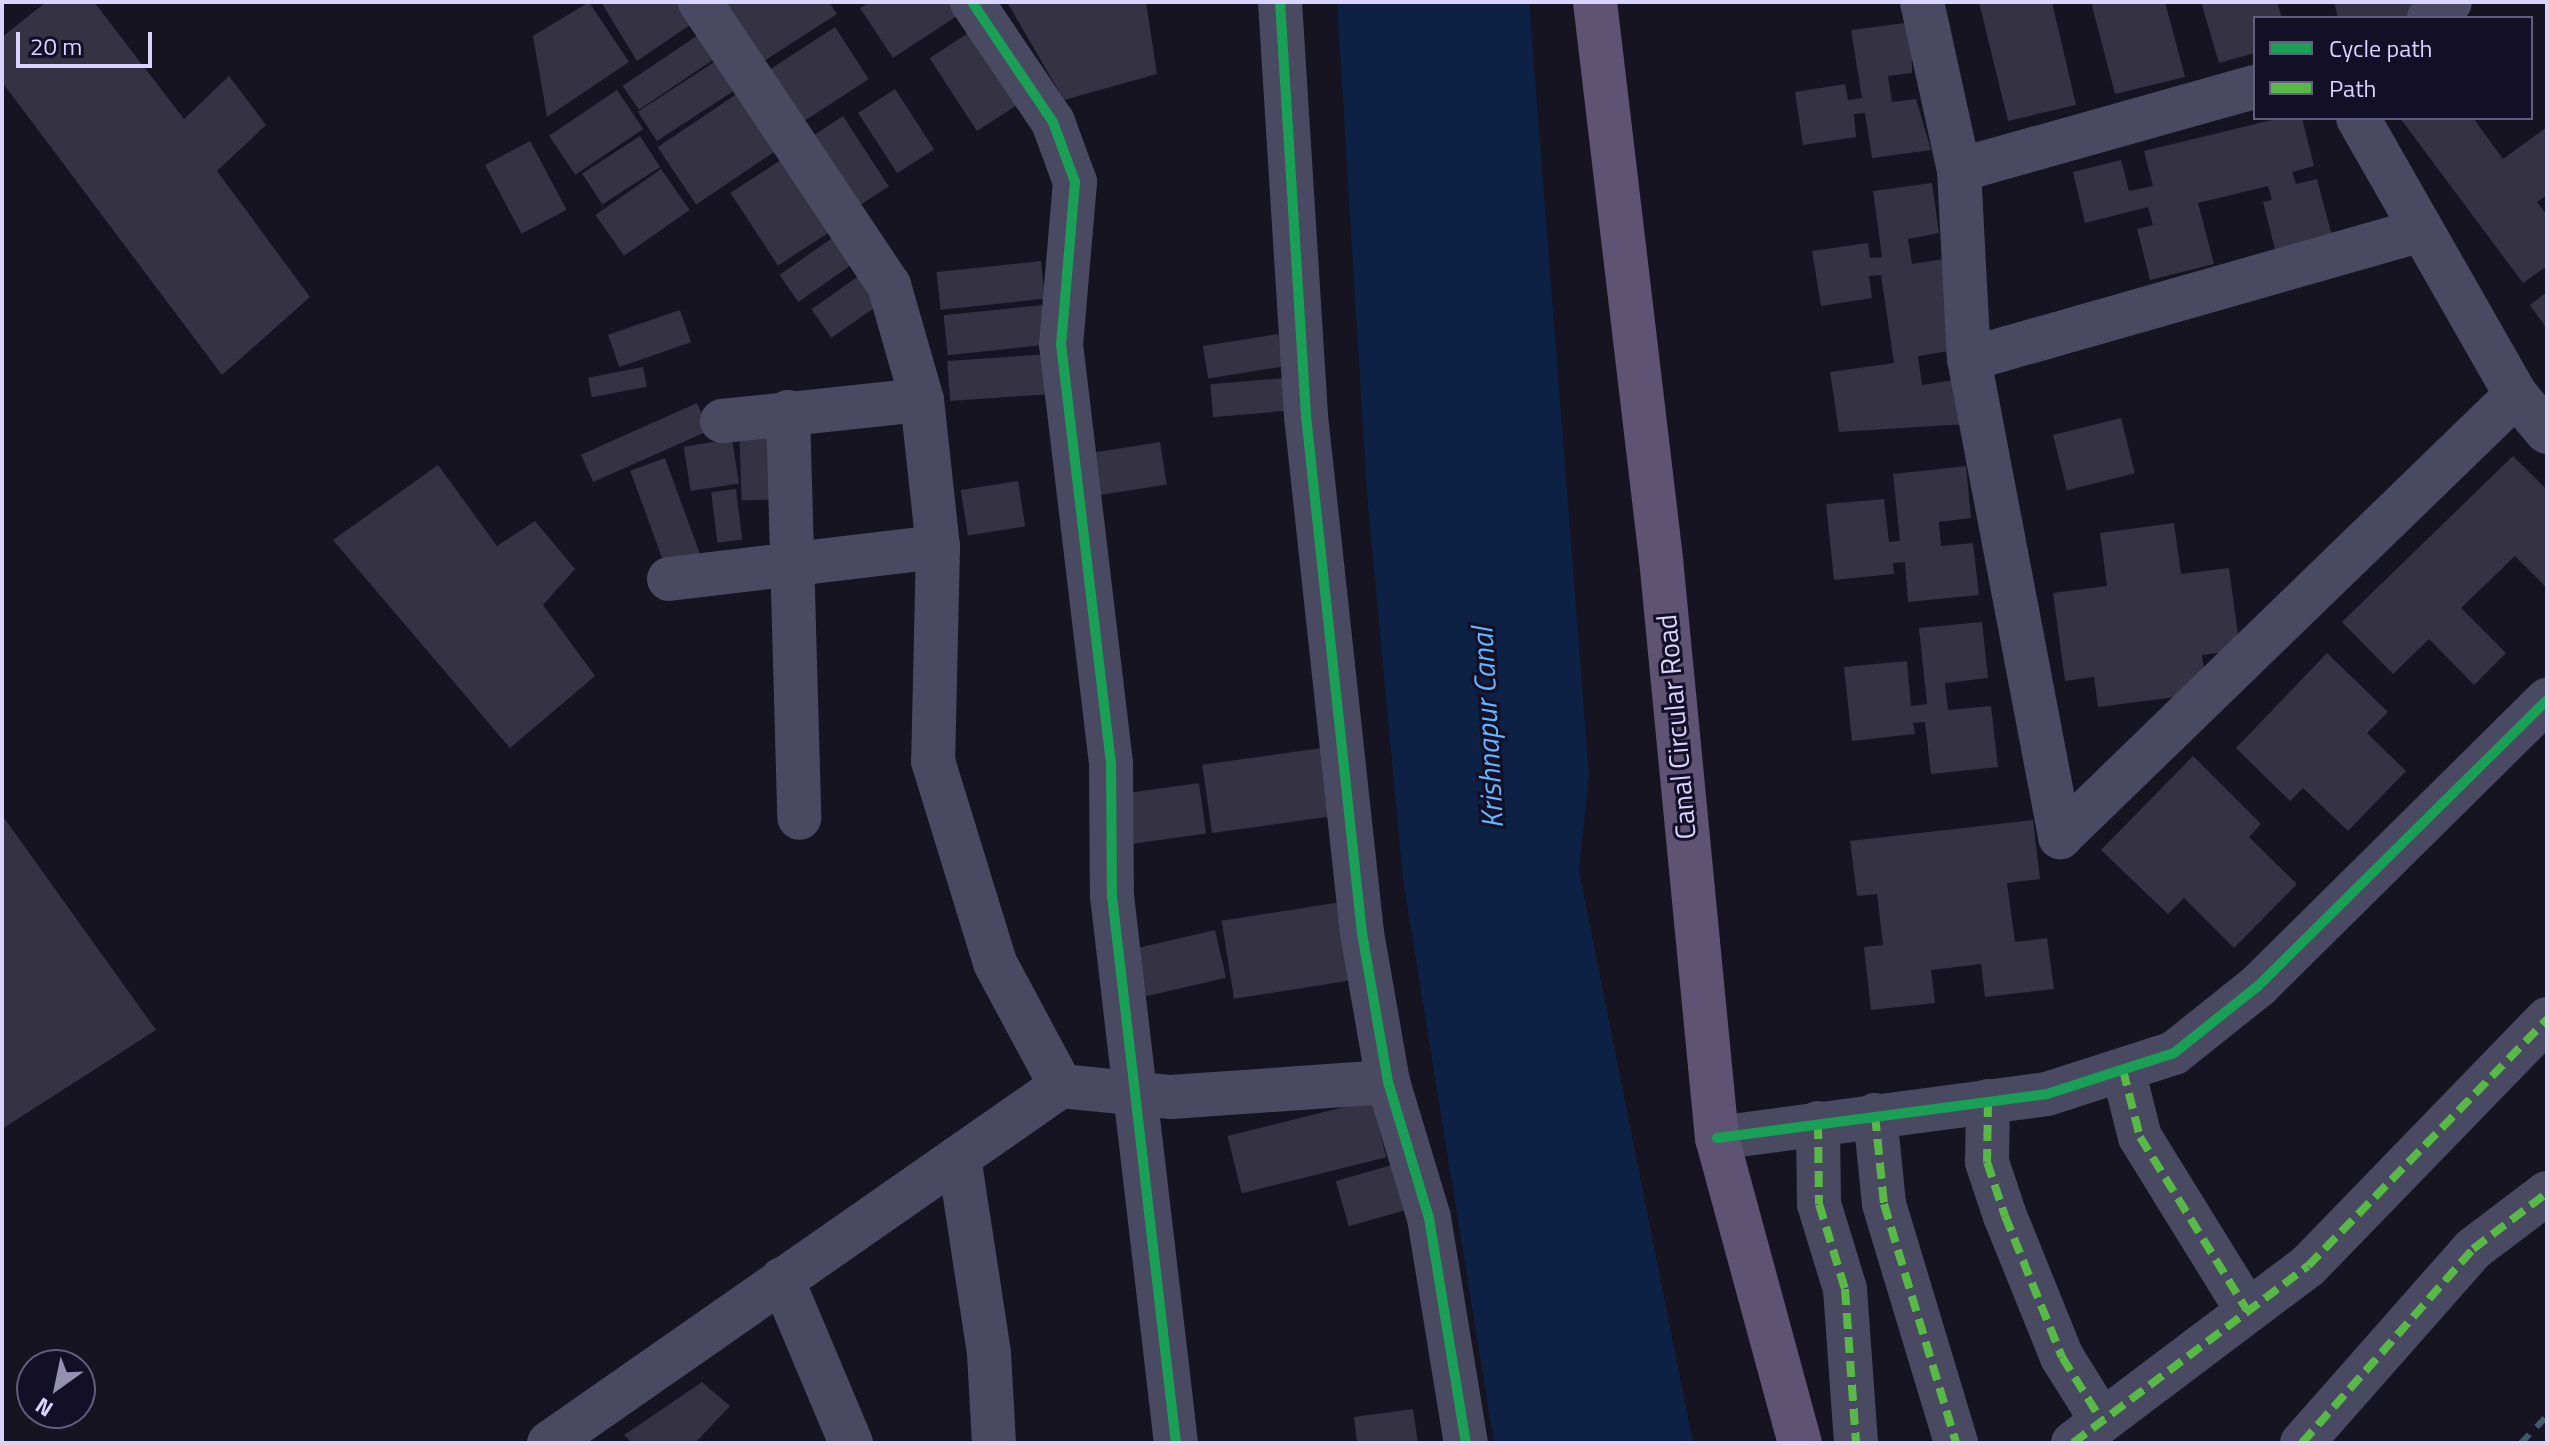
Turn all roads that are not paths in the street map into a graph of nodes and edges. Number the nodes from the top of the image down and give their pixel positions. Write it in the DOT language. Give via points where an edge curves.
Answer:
graph roads {
  1 [pos="700,2"];
  2 [pos="972,2"];
  3 [pos="1280,2"];
  4 [pos="1595,2"];
  5 [pos="1922,2"];
  6 [pos="2450,2"];
  7 [pos="2432,16"];
  8 [pos="2253,88"];
  9 [pos="2359,120"];
  10 [pos="1959,170"];
  11 [pos="2421,230"];
  12 [pos="1969,359"];
  13 [pos="2516,395"];
  14 [pos="922,400"];
  15 [pos="788,412"];
  16 [pos="722,421"];
  17 [pos="2547,432"];
  18 [pos="938,547"];
  19 [pos="788,565"];
  20 [pos="669,579"];
  21 [pos="2547,700"];
  22 [pos="799,818"];
  23 [pos="2547,1019"];
  24 [pos="2123,1070"];
  25 [pos="1388,1082"];
  26 [pos="1061,1086"];
  27 [pos="1139,1095"];
  28 [pos="1988,1101"];
  29 [pos="1875,1115"];
  30 [pos="1818,1123"];
  31 [pos="1717,1138"];
  32 [pos="959,1157"];
  33 [pos="2547,1193"];
  34 [pos="782,1279"];
  35 [pos="2247,1310"];
  36 [pos="2088,1432"];
  37 [pos="549,1443"];
  38 [pos="851,1443"];
  39 [pos="994,1443"];
  40 [pos="1176,1443"];
  41 [pos="1466,1443"];
  42 [pos="1800,1443"];
  43 [pos="1856,1443"];
  44 [pos="1956,1443"];
  45 [pos="2302,1443"];
  1 -- 14 [label="street" via="889,285"];
  2 -- 27 [label="street" via="1053,122 1075,182 1061,344 1111,764 1112,896"];
  3 -- 25 [label="street" via="1306,416 1362,933"];
  4 -- 31 [label="main road, Canal Circular Road" via="1661,559"];
  5 -- 10 [label="street"];
  6 -- 7 [label="street"];
  8 -- 10 [label="street"];
  9 -- 11 [label="street"];
  10 -- 12 [label="street"];
  11 -- 12 [label="street"];
  11 -- 13 [label="street"];
  12 -- 13 [label="street" via="2060,837"];
  13 -- 17 [label="street"];
  14 -- 15 [label="street"];
  14 -- 18 [label="street"];
  15 -- 16 [label="street"];
  15 -- 19 [label="street"];
  18 -- 19 [label="street"];
  18 -- 26 [label="street" via="933,761 995,963"];
  19 -- 20 [label="street"];
  19 -- 22 [label="street"];
  21 -- 24 [label="street" via="2258,986 2174,1053"];
  23 -- 35 [label="street" via="2308,1266"];
  24 -- 28 [label="street" via="2047,1094"];
  24 -- 35 [label="street" via="2140,1137"];
  25 -- 27 [label="street"];
  25 -- 41 [label="street" via="1429,1218"];
  26 -- 27 [label="street"];
  26 -- 32 [label="street"];
  27 -- 40 [label="street"];
  28 -- 29 [label="street"];
  28 -- 36 [label="street" via="1987,1162"];
  29 -- 30 [label="street"];
  29 -- 44 [label="street" via="1884,1204"];
  30 -- 31 [label="street"];
  30 -- 43 [label="street" via="1819,1204 1845,1289"];
  31 -- 42 [label="main road, Canal Circular Road"];
  32 -- 34 [label="street"];
  32 -- 39 [label="street" via="989,1354"];
  33 -- 45 [label="street" via="2473,1249"];
  34 -- 37 [label="street"];
  34 -- 38 [label="street"];
  35 -- 36 [label="street"];
}
